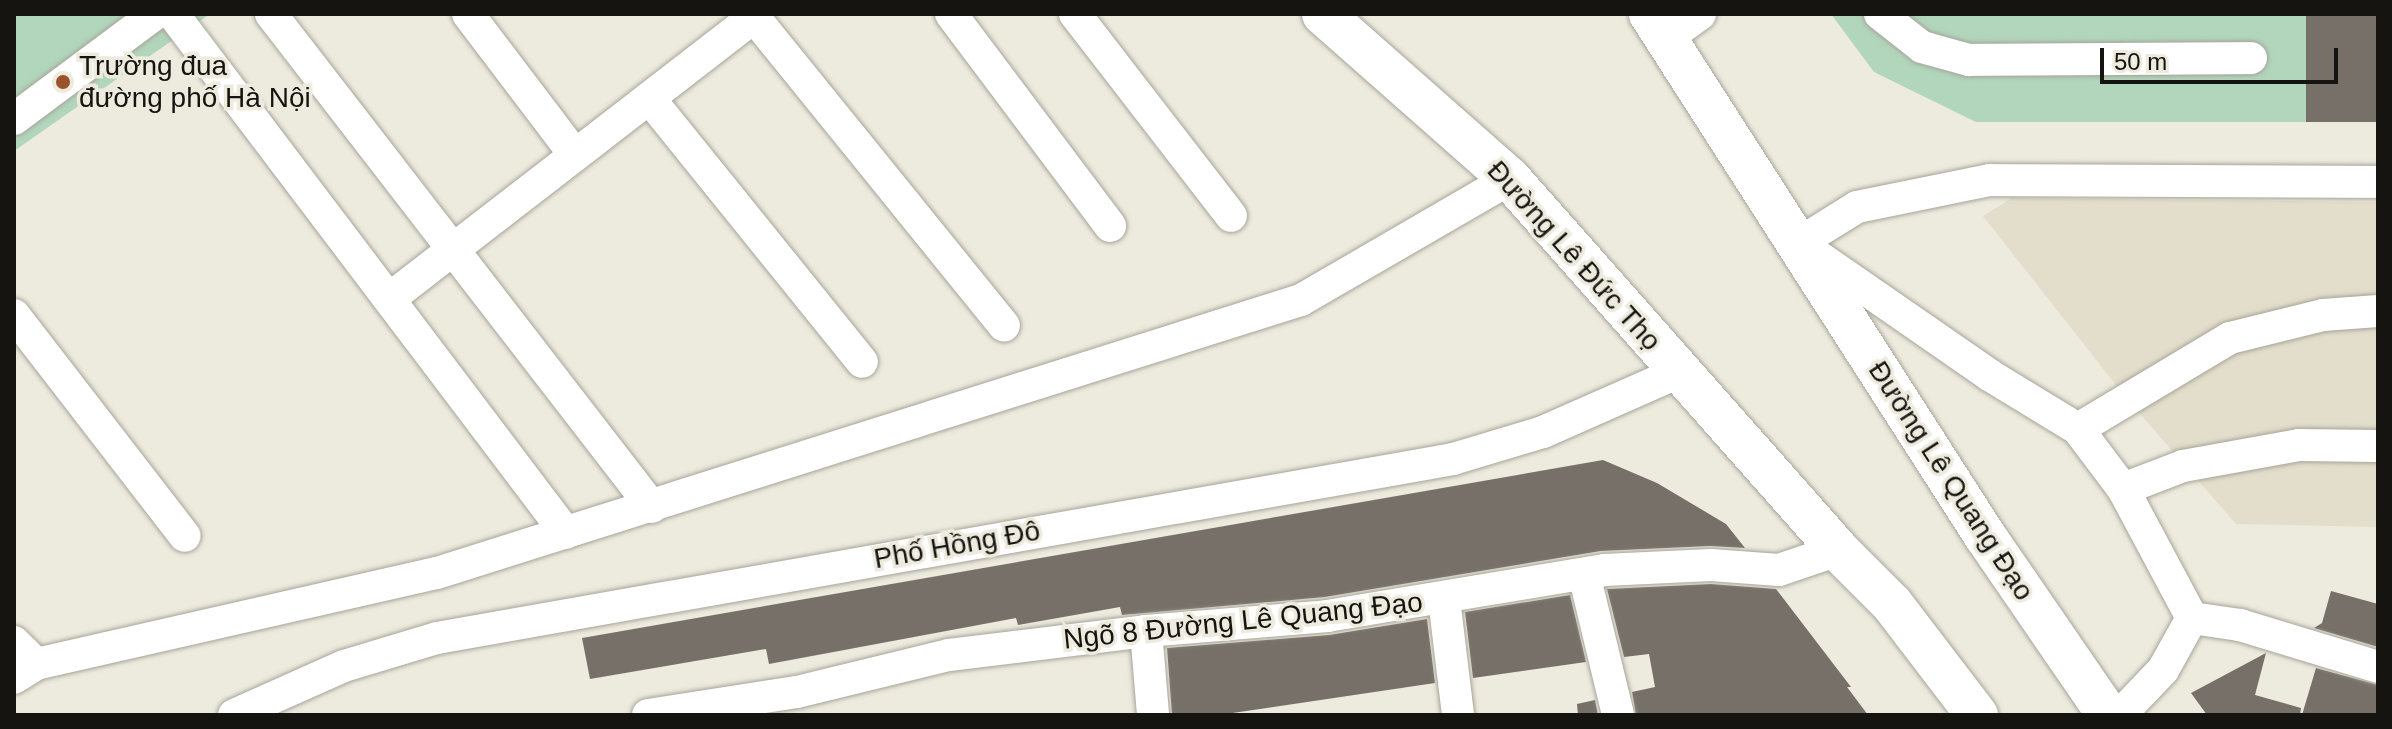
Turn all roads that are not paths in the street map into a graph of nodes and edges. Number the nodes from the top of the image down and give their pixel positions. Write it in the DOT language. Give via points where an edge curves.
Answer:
graph roads {
  1 [pos="155,14"];
  2 [pos="173,14"];
  3 [pos="271,14"];
  4 [pos="468,14"];
  5 [pos="951,14"];
  6 [pos="1075,14"];
  7 [pos="1323,14"];
  8 [pos="1700,14"];
  9 [pos="1880,14"];
  10 [pos="756,15"];
  11 [pos="1658,26"];
  12 [pos="2251,58"];
  13 [pos="649,98"];
  14 [pos="14,119"];
  15 [pos="575,155"];
  16 [pos="1510,179"];
  17 [pos="2378,182"];
  18 [pos="1231,216"];
  19 [pos="1110,226"];
  20 [pos="1799,243"];
  21 [pos="453,250"];
  22 [pos="389,299"];
  23 [pos="2378,311"];
  24 [pos="14,315"];
  25 [pos="1004,326"];
  26 [pos="862,362"];
  27 [pos="1679,372"];
  28 [pos="2078,429"];
  29 [pos="2378,446"];
  30 [pos="2123,489"];
  31 [pos="652,507"];
  32 [pos="566,533"];
  33 [pos="185,536"];
  34 [pos="1838,550"];
  35 [pos="1584,574"];
  36 [pos="1444,599"];
  37 [pos="2192,618"];
  38 [pos="1146,631"];
  39 [pos="21,661"];
  40 [pos="2378,667"];
  41 [pos="234,715"];
  42 [pos="648,715"];
  43 [pos="1153,715"];
  44 [pos="1458,715"];
  45 [pos="1618,715"];
  46 [pos="1977,715"];
  47 [pos="2108,715"];
  48 [pos="2120,715"];
  1 -- 14 [label="street"];
  2 -- 22 [label="street"];
  3 -- 21 [label="street"];
  4 -- 15 [label="street"];
  5 -- 19 [label="street"];
  6 -- 18 [label="street"];
  7 -- 16 [label="main road, Đường Lê Đức Thọ"];
  8 -- 11 [label="street"];
  9 -- 12 [label="street" via="1922,47 1969,60"];
  10 -- 13 [label="street"];
  10 -- 25 [label="street"];
  11 -- 20 [label="main road"];
  13 -- 15 [label="street"];
  13 -- 26 [label="street"];
  15 -- 21 [label="street"];
  16 -- 27 [label="main road, Đường Lê Đức Thọ"];
  16 -- 31 [label="street" via="1301,300"];
  17 -- 20 [label="street" via="1990,180 1857,207"];
  20 -- 28 [label="street" via="1991,376"];
  20 -- 47 [label="main road, Đường Lê Quang Đạo" via="1985,536"];
  21 -- 22 [label="street"];
  21 -- 31 [label="street"];
  22 -- 32 [label="street"];
  23 -- 28 [label="street" via="2323,315 2230,338"];
  24 -- 33 [label="street"];
  27 -- 34 [label="main road"];
  27 -- 41 [label="street, Phố Hồng Đô" via="1543,432 1453,459 437,638 344,666"];
  28 -- 30 [label="street"];
  29 -- 30 [label="street" via="2299,445 2183,466"];
  30 -- 37 [label="street"];
  31 -- 32 [label="street"];
  32 -- 39 [label="street" via="437,573"];
  34 -- 35 [label="street, Ngõ 8 Đường Lê Quang Đạo" via="1779,570 1711,565"];
  34 -- 46 [label="main road" via="1892,604"];
  35 -- 36 [label="street, Ngõ 8 Đường Lê Quang Đạo"];
  35 -- 45 [label="street"];
  36 -- 38 [label="street, Ngõ 8 Đường Lê Quang Đạo" via="1327,616"];
  36 -- 44 [label="street"];
  37 -- 40 [label="street" via="2240,625"];
  37 -- 48 [label="street" via="2163,670"];
  38 -- 42 [label="street, Ngõ 8 Đường Lê Quang Đạo" via="949,655 797,692"];
  38 -- 43 [label="street"];
}
